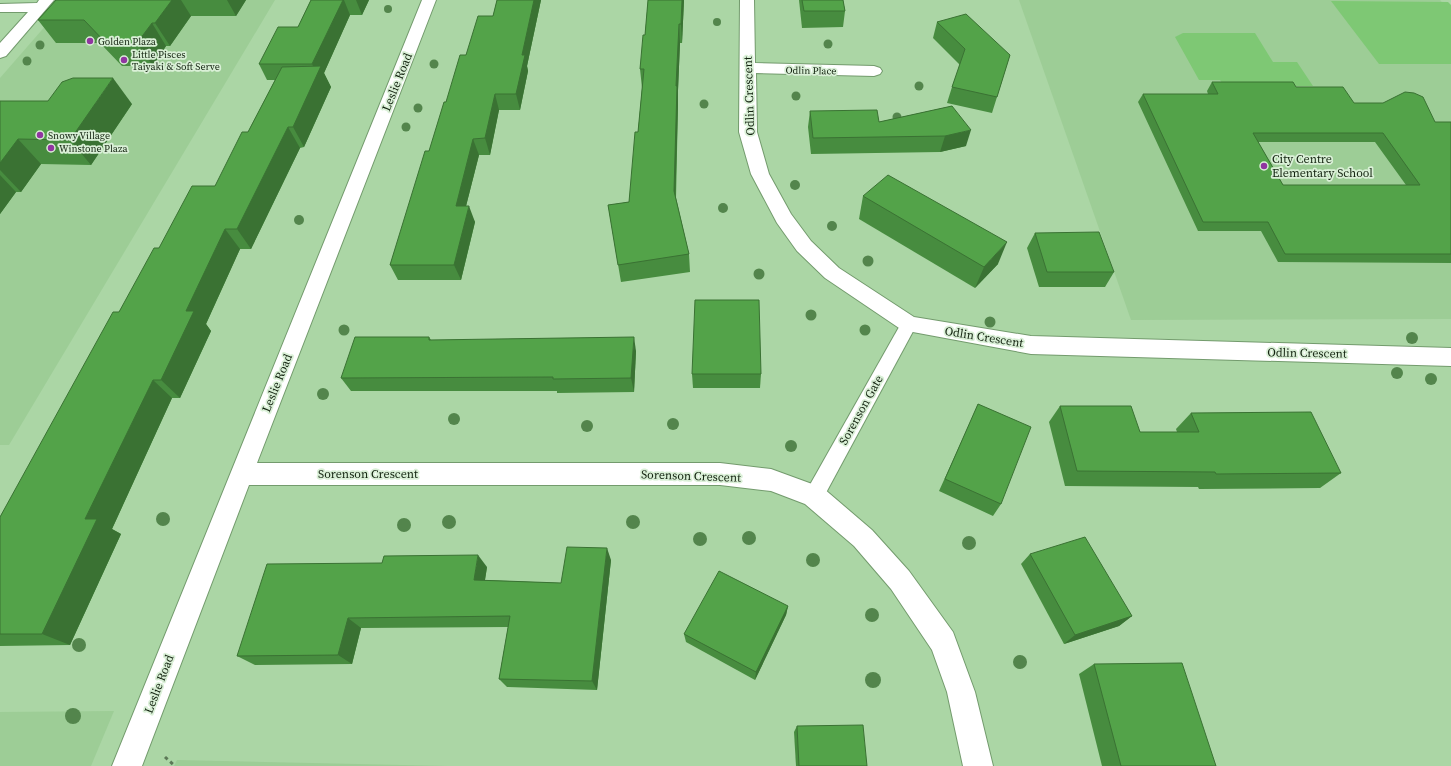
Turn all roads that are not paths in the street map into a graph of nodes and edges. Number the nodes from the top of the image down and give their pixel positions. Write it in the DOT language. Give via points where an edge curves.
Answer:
graph roads {
  1 [pos="429,0"];
  2 [pos="747,0"];
  3 [pos="44,4"];
  4 [pos="0,8"];
  5 [pos="0,53"];
  6 [pos="747,68"];
  7 [pos="874,72"];
  8 [pos="909,324"];
  9 [pos="1451,357"];
  10 [pos="241,474"];
  11 [pos="814,496"];
  12 [pos="127,766"];
  13 [pos="978,766"];
  1 -- 10 [label="street, Leslie Road"];
  2 -- 6 [label="street, Odlin Crescent"];
  3 -- 4 [label="street"];
  3 -- 5 [label="street"];
  6 -- 7 [label="street, Odlin Place"];
  6 -- 8 [label="street, Odlin Crescent" via="748,132 760,174 784,218 804,246 832,273"];
  8 -- 9 [label="street, Odlin Crescent" via="1031,345"];
  8 -- 11 [label="lane, Sorenson Gate"];
  10 -- 11 [label="street, Sorenson Crescent" via="720,474 771,480"];
  10 -- 12 [label="street, Leslie Road"];
  11 -- 13 [label="street, Sorenson Crescent" via="864,538 900,580 943,642 961,692"];
}
